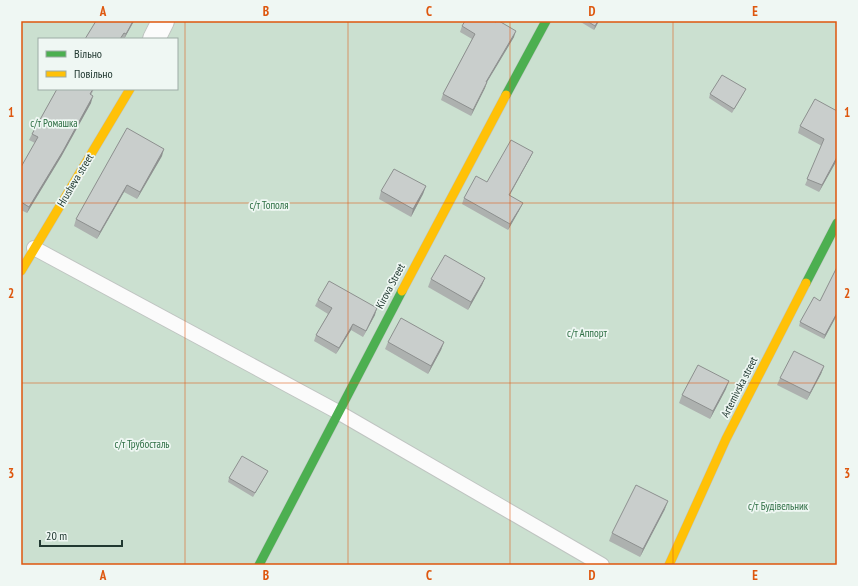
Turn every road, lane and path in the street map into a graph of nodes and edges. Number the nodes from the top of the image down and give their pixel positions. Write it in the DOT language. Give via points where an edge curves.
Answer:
graph roads {
  1 [pos="163,21"];
  2 [pos="546,21"];
  3 [pos="154,38"];
  4 [pos="129,90"];
  5 [pos="837,223"];
  6 [pos="34,248"];
  7 [pos="21,271"];
  8 [pos="338,412"];
  9 [pos="259,565"];
  10 [pos="602,565"];
  11 [pos="669,565"];
  1 -- 3 [label="street"];
  2 -- 8 [label="street, Kirova Street"];
  4 -- 6 [label="street, Hrusheva street"];
  5 -- 11 [label="street, Artemivska street" via="726,440"];
  6 -- 7 [label="street, Hrusheva street"];
  6 -- 8 [label="lane"];
  8 -- 9 [label="street, Kirova Street"];
  8 -- 10 [label="lane"];
}
